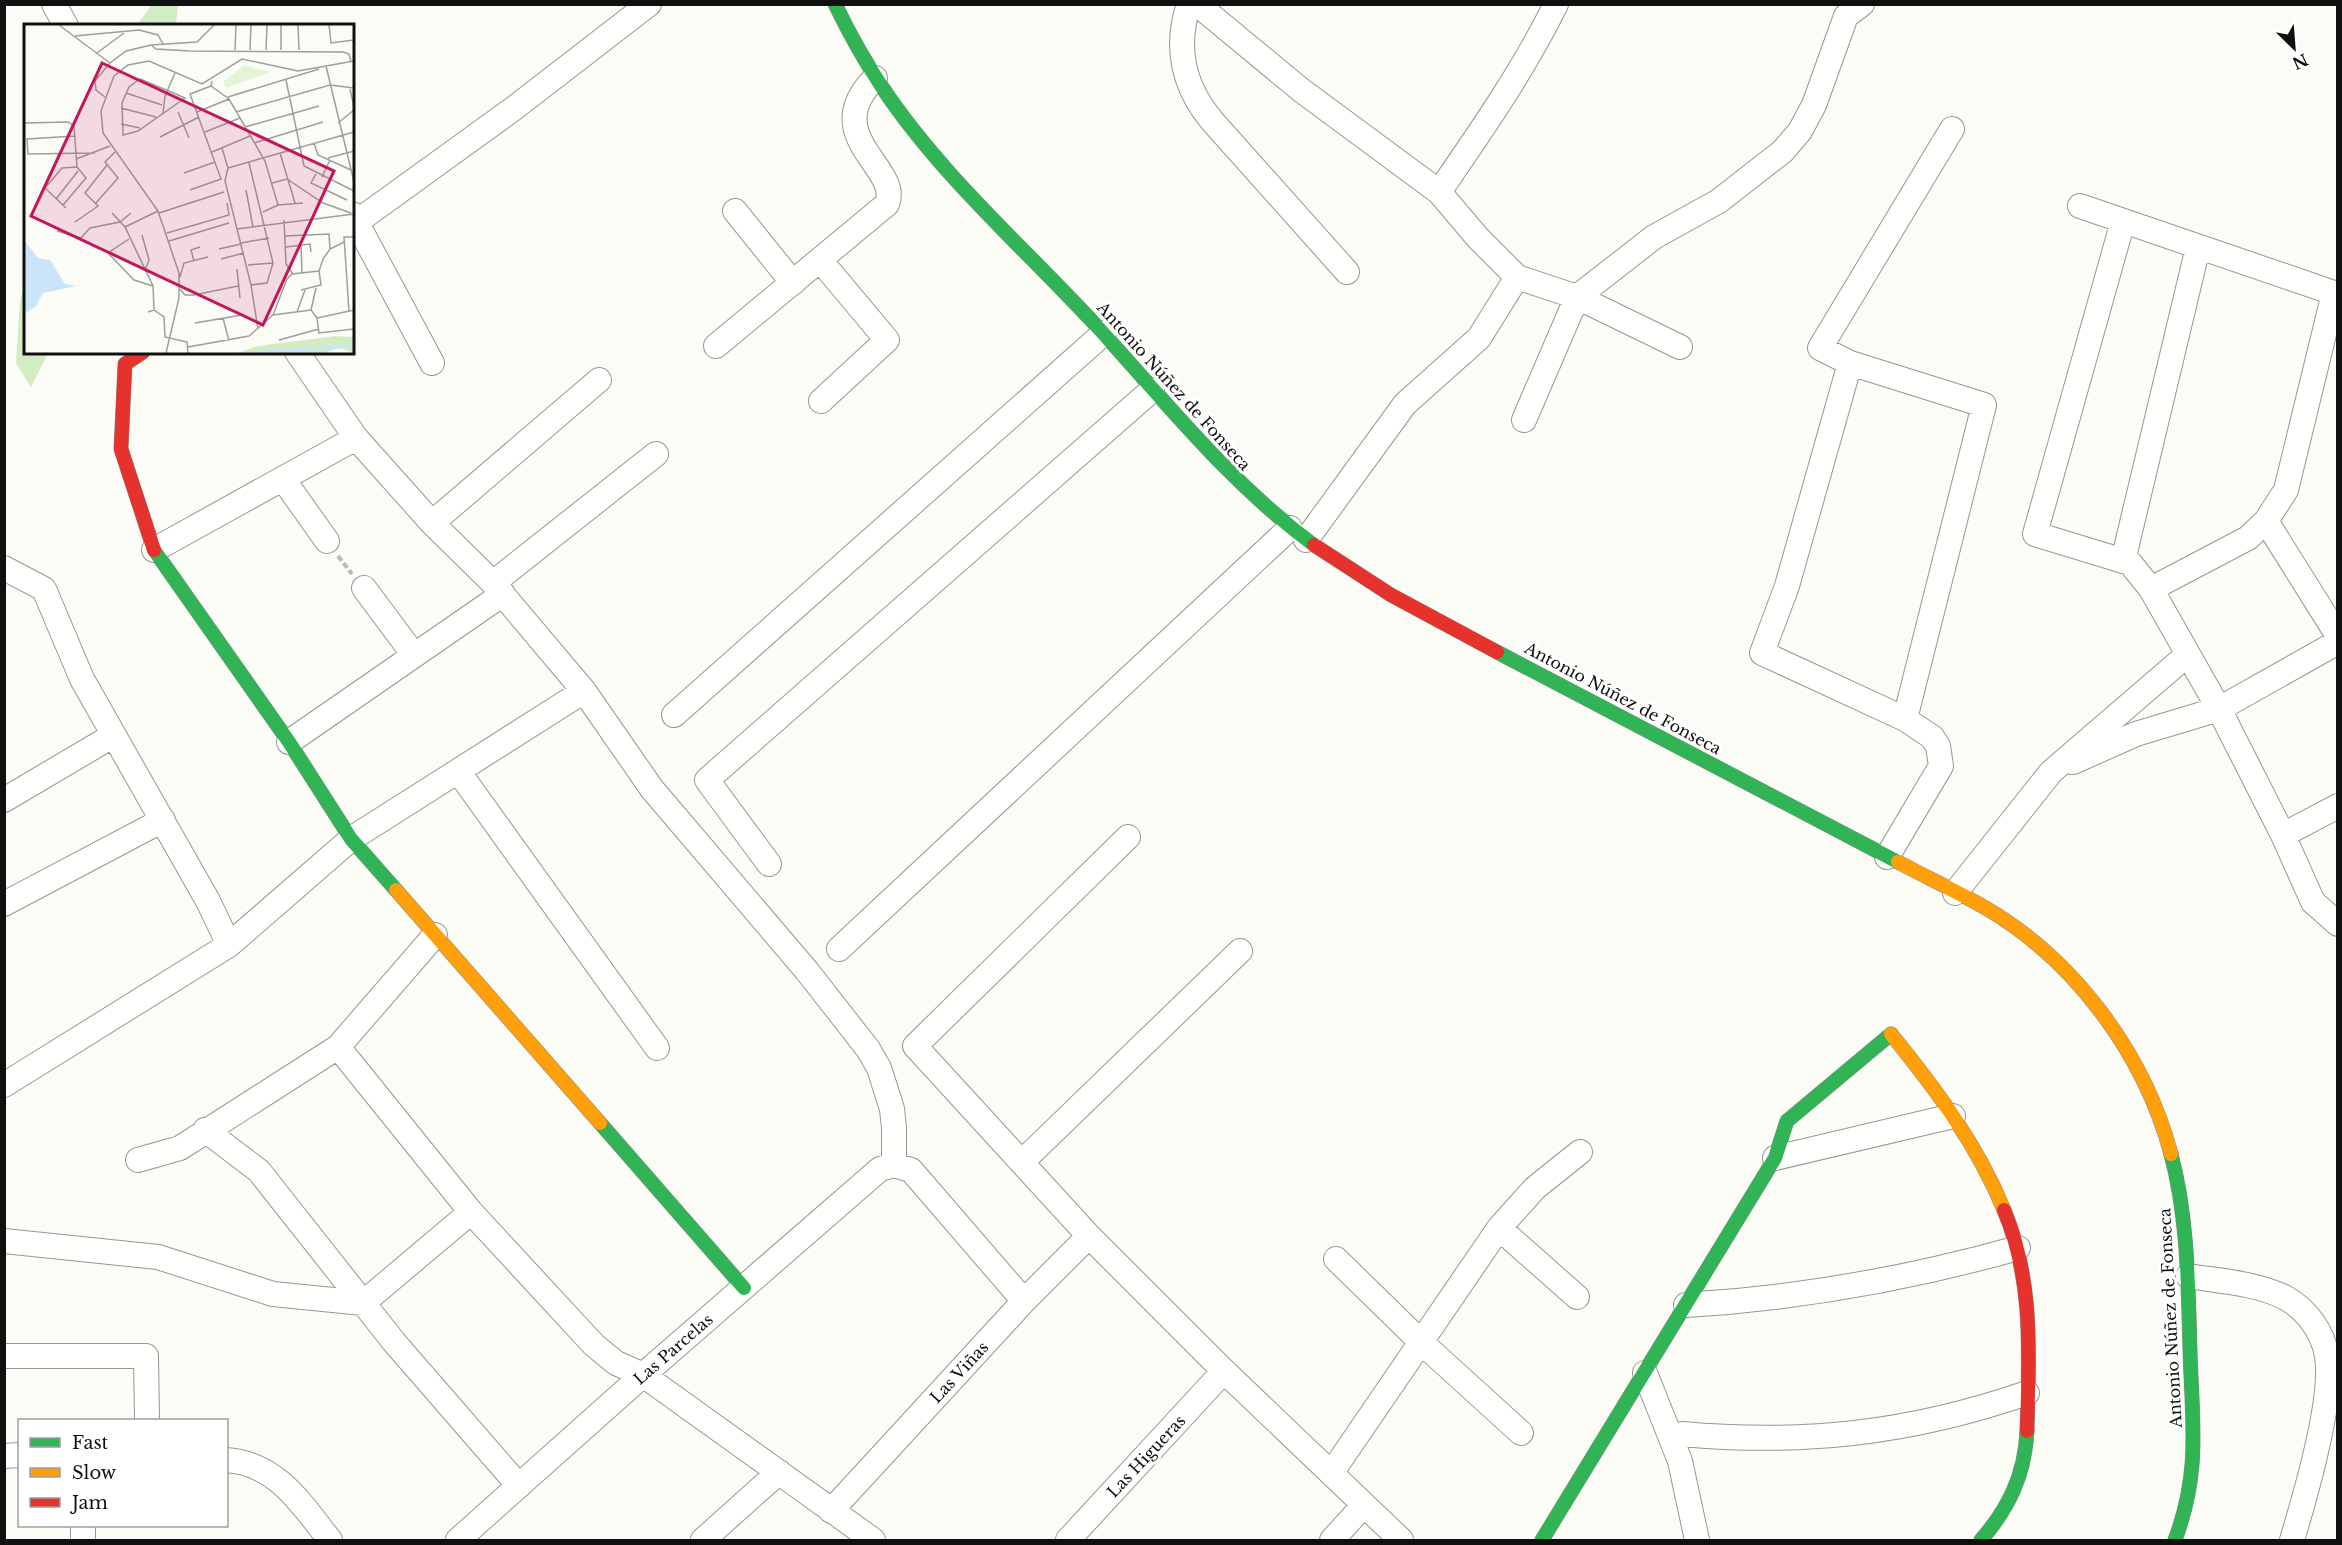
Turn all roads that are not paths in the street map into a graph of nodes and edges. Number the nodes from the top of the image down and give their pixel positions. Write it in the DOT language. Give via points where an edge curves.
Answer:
graph roads {
  1 [pos="54,4"];
  2 [pos="649,4"];
  3 [pos="835,4"];
  4 [pos="1189,4"];
  5 [pos="1197,4"];
  6 [pos="1556,4"];
  7 [pos="1862,4"];
  8 [pos="65,24"];
  9 [pos="875,78"];
  10 [pos="1952,129"];
  11 [pos="1439,192"];
  12 [pos="2080,206"];
  13 [pos="735,211"];
  14 [pos="355,218"];
  15 [pos="2123,221"];
  16 [pos="2198,247"];
  17 [pos="820,260"];
  18 [pos="1347,272"];
  19 [pos="1516,277"];
  20 [pos="793,283"];
  21 [pos="1577,297"];
  22 [pos="1104,333"];
  23 [pos="716,346"];
  24 [pos="1680,347"];
  25 [pos="140,354"];
  26 [pos="298,354"];
  27 [pos="432,363"];
  28 [pos="1850,363"];
  29 [pos="599,380"];
  30 [pos="1152,390"];
  31 [pos="821,401"];
  32 [pos="1524,420"];
  33 [pos="356,438"];
  34 [pos="656,454"];
  35 [pos="283,479"];
  36 [pos="2266,521"];
  37 [pos="432,523"];
  38 [pos="1298,534"];
  39 [pos="327,541"];
  40 [pos="154,550"];
  41 [pos="2123,561"];
  42 [pos="4,568"];
  43 [pos="364,588"];
  44 [pos="498,588"];
  45 [pos="2151,589"];
  46 [pos="2337,636"];
  47 [pos="2337,642"];
  48 [pos="414,654"];
  49 [pos="2187,655"];
  50 [pos="584,691"];
  51 [pos="2219,709"];
  52 [pos="674,715"];
  53 [pos="1905,719"];
  54 [pos="114,735"];
  55 [pos="289,742"];
  56 [pos="458,771"];
  57 [pos="2051,772"];
  58 [pos="4,800"];
  59 [pos="2337,806"];
  60 [pos="163,820"];
  61 [pos="2283,835"];
  62 [pos="1128,837"];
  63 [pos="351,839"];
  64 [pos="1887,857"];
  65 [pos="769,864"];
  66 [pos="1955,892"];
  67 [pos="4,904"];
  68 [pos="2337,924"];
  69 [pos="435,935"];
  70 [pos="229,945"];
  71 [pos="839,950"];
  72 [pos="1240,951"];
  73 [pos="338,1047"];
  74 [pos="657,1048"];
  75 [pos="4,1084"];
  76 [pos="1953,1116"];
  77 [pos="205,1130"];
  78 [pos="1580,1152"];
  79 [pos="1775,1158"];
  80 [pos="138,1160"];
  81 [pos="1022,1162"];
  82 [pos="894,1165"];
  83 [pos="471,1212"];
  84 [pos="1499,1228"];
  85 [pos="1089,1236"];
  86 [pos="4,1241"];
  87 [pos="2018,1248"];
  88 [pos="1336,1259"];
  89 [pos="2188,1276"];
  90 [pos="744,1288"];
  91 [pos="1577,1297"];
  92 [pos="1024,1301"];
  93 [pos="363,1303"];
  94 [pos="1686,1305"];
  95 [pos="1422,1343"];
  96 [pos="4,1356"];
  97 [pos="1224,1371"];
  98 [pos="1645,1373"];
  99 [pos="643,1375"];
  100 [pos="2027,1393"];
  101 [pos="147,1419"];
  102 [pos="1521,1433"];
  103 [pos="1682,1434"];
  104 [pos="228,1460"];
  105 [pos="1332,1472"];
  106 [pos="779,1473"];
  107 [pos="519,1486"];
  108 [pos="1364,1505"];
  109 [pos="831,1511"];
  110 [pos="330,1540"];
  111 [pos="458,1540"];
  112 [pos="703,1540"];
  113 [pos="873,1540"];
  114 [pos="1068,1540"];
  115 [pos="1332,1540"];
  116 [pos="1401,1540"];
  117 [pos="1542,1540"];
  118 [pos="1697,1540"];
  119 [pos="1981,1540"];
  120 [pos="2175,1540"];
  121 [pos="2292,1540"];
  1 -- 8 [label="street"];
  2 -- 14 [label="street" via="513,109"];
  3 -- 9 [label="street, Antonio Núñez de Fonseca"];
  4 -- 18 [label="street" via="1181,51 1194,96"];
  5 -- 11 [label="street" via="1301,90"];
  6 -- 11 [label="street" via="1499,103"];
  7 -- 21 [label="street" via="1846,16 1814,105 1783,151 1719,201 1654,237"];
  9 -- 17 [label="street" via="861,96 855,119 860,144 886,184 889,199 884,208"];
  9 -- 22 [label="street, Antonio Núñez de Fonseca" via="932,153"];
  10 -- 28 [label="street" via="1820,348"];
  11 -- 19 [label="street"];
  12 -- 15 [label="street"];
  13 -- 20 [label="street"];
  14 -- 27 [label="street"];
  15 -- 16 [label="street"];
  15 -- 41 [label="street" via="2034,534"];
  16 -- 36 [label="street" via="2334,293 2286,490"];
  16 -- 41 [label="street"];
  17 -- 20 [label="street"];
  17 -- 31 [label="street" via="887,340"];
  19 -- 21 [label="street"];
  19 -- 38 [label="street" via="1479,338 1405,404"];
  20 -- 23 [label="street"];
  21 -- 24 [label="street"];
  21 -- 32 [label="street"];
  22 -- 30 [label="street, Antonio Núñez de Fonseca"];
  22 -- 52 [label="street"];
  25 -- 40 [label="street" via="125,364 121,449"];
  26 -- 33 [label="street"];
  28 -- 53 [label="street" via="1787,586 1762,653"];
  28 -- 53 [label="street" via="1984,405"];
  29 -- 37 [label="street"];
  30 -- 38 [label="street, Antonio Núñez de Fonseca" via="1225,470"];
  30 -- 65 [label="street" via="707,780"];
  33 -- 35 [label="street"];
  33 -- 37 [label="street"];
  34 -- 44 [label="street"];
  35 -- 39 [label="street"];
  35 -- 40 [label="street"];
  36 -- 45 [label="street" via="2248,538"];
  36 -- 46 [label="street"];
  37 -- 44 [label="street"];
  38 -- 64 [label="street, Antonio Núñez de Fonseca" via="1417,610"];
  38 -- 71 [label="street"];
  40 -- 55 [label="street"];
  41 -- 45 [label="street" via="2130,563"];
  42 -- 54 [label="street" via="44,589 82,679"];
  43 -- 48 [label="street"];
  44 -- 48 [label="street"];
  44 -- 50 [label="street"];
  45 -- 49 [label="street"];
  47 -- 51 [label="street"];
  48 -- 55 [label="street"];
  49 -- 51 [label="street"];
  49 -- 57 [label="street"];
  50 -- 56 [label="street"];
  50 -- 82 [label="street" via="652,789 868,1049 892,1109"];
  51 -- 57 [label="street" via="2136,734"];
  51 -- 61 [label="street"];
  53 -- 64 [label="street" via="1932,737 1938,746 1941,766"];
  54 -- 58 [label="street"];
  54 -- 60 [label="street"];
  55 -- 63 [label="street"];
  56 -- 63 [label="street"];
  56 -- 74 [label="street"];
  57 -- 66 [label="street"];
  59 -- 61 [label="street"];
  60 -- 67 [label="street"];
  60 -- 70 [label="street"];
  61 -- 68 [label="street" via="2313,902"];
  62 -- 81 [label="street" via="915,1046"];
  63 -- 69 [label="street"];
  63 -- 70 [label="street"];
  64 -- 66 [label="street, Antonio Núñez de Fonseca"];
  66 -- 89 [label="street, Antonio Núñez de Fonseca" via="2014,927 2066,971 2090,996 2129,1052 2155,1103 2170,1146 2183,1210"];
  69 -- 73 [label="street"];
  69 -- 90 [label="street"];
  70 -- 75 [label="street"];
  72 -- 81 [label="street"];
  73 -- 77 [label="street"];
  73 -- 83 [label="street"];
  76 -- 79 [label="street"];
  76 -- 79 [label="street" via="1890,1033 1787,1121"];
  76 -- 87 [label="street" via="1986,1167"];
  77 -- 80 [label="street" via="180,1148"];
  77 -- 93 [label="street" via="259,1171"];
  78 -- 84 [label="street" via="1535,1188"];
  79 -- 94 [label="street"];
  81 -- 85 [label="street"];
  82 -- 90 [label="street, Las Parcelas" via="874,1173"];
  82 -- 92 [label="street" via="903,1166 917,1177"];
  83 -- 93 [label="street"];
  83 -- 99 [label="street" via="594,1345 616,1363"];
  84 -- 91 [label="street"];
  84 -- 95 [label="street"];
  85 -- 92 [label="street, Las Viñas"];
  85 -- 97 [label="street"];
  86 -- 93 [label="street" via="158,1257 273,1294"];
  87 -- 94 [label="street" via="1844,1289"];
  87 -- 100 [label="street" via="2030,1326"];
  88 -- 95 [label="street"];
  89 -- 120 [label="street, Antonio Núñez de Fonseca" via="2191,1488"];
  89 -- 121 [label="street" via="2281,1296 2309,1317 2323,1341 2328,1382"];
  90 -- 99 [label="street, Las Parcelas"];
  92 -- 109 [label="street, Las Viñas"];
  93 -- 107 [label="street"];
  94 -- 98 [label="street"];
  95 -- 102 [label="street"];
  95 -- 105 [label="street"];
  96 -- 101 [label="street" via="146,1356"];
  97 -- 105 [label="street"];
  97 -- 114 [label="street, Las Higueras"];
  98 -- 117 [label="street"];
  98 -- 118 [label="street" via="1680,1461"];
  99 -- 106 [label="street"];
  99 -- 107 [label="street, Las Parcelas"];
  100 -- 103 [label="street" via="1944,1419 1859,1434 1771,1440"];
  100 -- 119 [label="street" via="2029,1435 2021,1475 2003,1512"];
  104 -- 110 [label="street" via="260,1468 280,1481"];
  105 -- 108 [label="street"];
  106 -- 109 [label="street"];
  106 -- 112 [label="street"];
  107 -- 111 [label="street, Las Parcelas"];
  108 -- 115 [label="street"];
  108 -- 116 [label="street"];
  109 -- 113 [label="street"];
}
